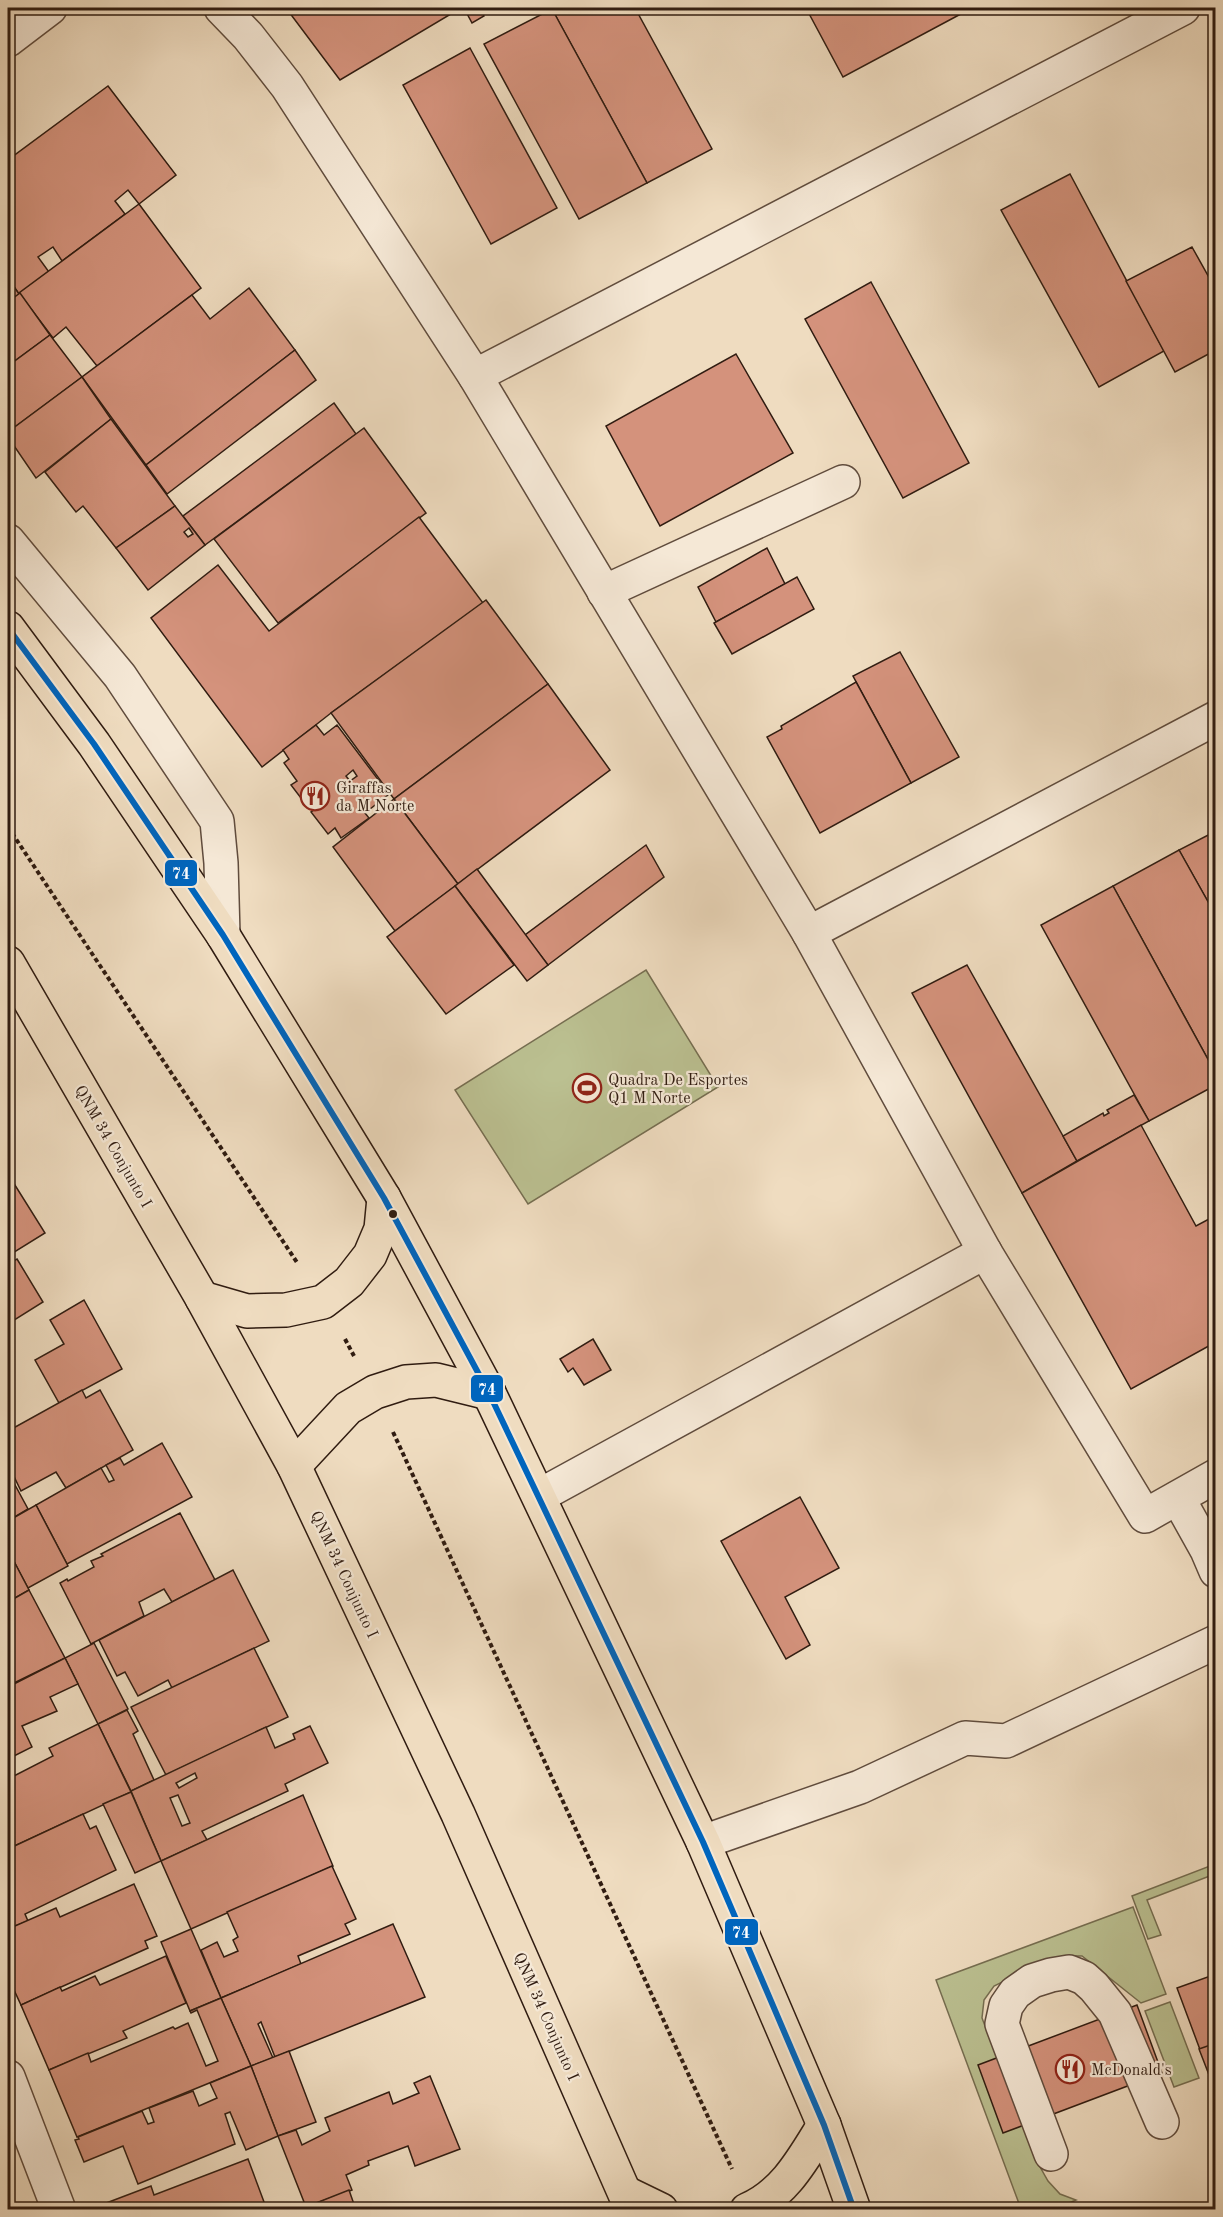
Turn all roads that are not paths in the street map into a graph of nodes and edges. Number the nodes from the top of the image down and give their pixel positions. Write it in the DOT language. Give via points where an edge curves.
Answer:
graph roads {
  1 [pos="50,8"];
  2 [pos="221,8"];
  3 [pos="1183,8"];
  4 [pos="8,40"];
  5 [pos="475,376"];
  6 [pos="843,482"];
  7 [pos="8,541"];
  8 [pos="604,592"];
  9 [pos="8,628"];
  10 [pos="8,664"];
  11 [pos="1215,718"];
  12 [pos="94,744"];
  13 [pos="809,933"];
  14 [pos="223,935"];
  15 [pos="8,963"];
  16 [pos="384,1198"];
  17 [pos="985,1252"];
  18 [pos="202,1298"];
  19 [pos="489,1393"];
  20 [pos="294,1466"];
  21 [pos="1215,1476"];
  22 [pos="539,1496"];
  23 [pos="1178,1498"];
  24 [pos="1215,1571"];
  25 [pos="1215,1642"];
  26 [pos="703,1842"];
  27 [pos="8,2078"];
  28 [pos="1162,2122"];
  29 [pos="824,2125"];
  30 [pos="1052,2154"];
  31 [pos="629,2201"];
  32 [pos="749,2209"];
  33 [pos="59,2210"];
  34 [pos="661,2210"];
  35 [pos="854,2210"];
  1 -- 4 [label="street"];
  2 -- 5 [label="street" via="287,86"];
  3 -- 5 [label="street"];
  5 -- 8 [label="street"];
  6 -- 8 [label="street"];
  7 -- 14 [label="street" via="120,676 217,821"];
  8 -- 13 [label="street"];
  9 -- 12 [label="main road"];
  10 -- 12 [label="main road"];
  11 -- 13 [label="street"];
  12 -- 14 [label="main road"];
  13 -- 17 [label="street"];
  14 -- 16 [label="main road"];
  15 -- 18 [label="main road, QNM 34 Conjunto I"];
  16 -- 18 [label="main road" via="381,1228 370,1255 349,1282 324,1302 286,1310 247,1311"];
  16 -- 19 [label="main road"];
  17 -- 22 [label="street"];
  17 -- 23 [label="street" via="1146,1516"];
  18 -- 20 [label="main road, QNM 34 Conjunto I"];
  19 -- 20 [label="main road" via="436,1380 406,1382 375,1392 348,1408"];
  19 -- 22 [label="main road"];
  20 -- 31 [label="main road, QNM 34 Conjunto I" via="458,1814"];
  21 -- 23 [label="street"];
  22 -- 26 [label="main road"];
  23 -- 24 [label="street"];
  25 -- 26 [label="street" via="1006,1741 966,1738 860,1787"];
  26 -- 29 [label="main road"];
  27 -- 33 [label="street"];
  28 -- 30 [label="street" via="1115,2013 1084,1978 1069,1972 1051,1975 1032,1981 1015,1993 1006,2006 1002,2024"];
  29 -- 32 [label="main road" via="775,2193"];
  29 -- 35 [label="main road"];
  31 -- 34 [label="main road"];
}
